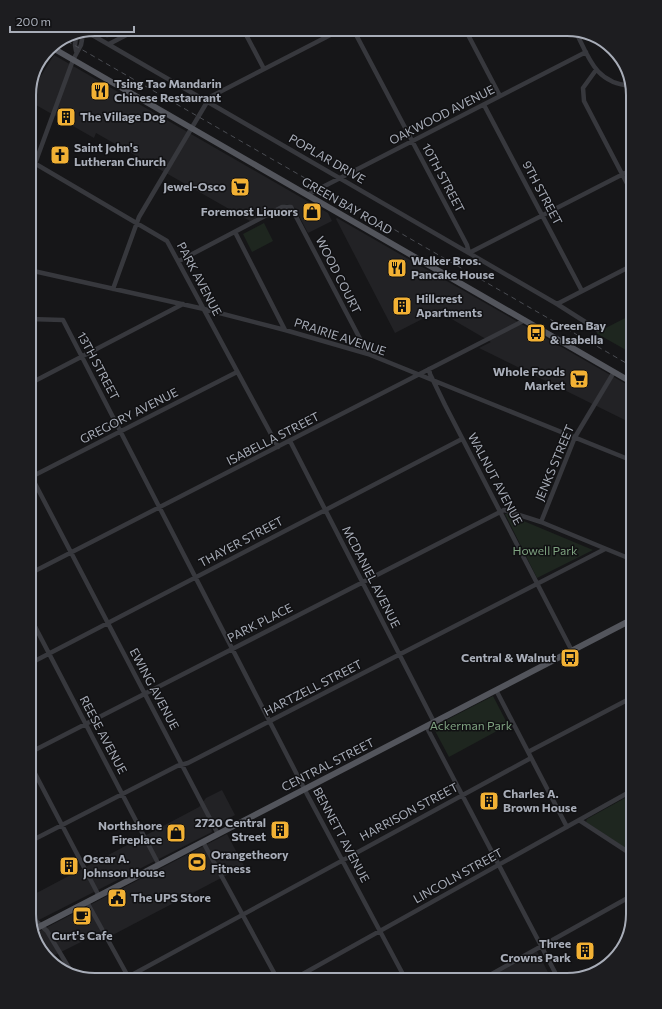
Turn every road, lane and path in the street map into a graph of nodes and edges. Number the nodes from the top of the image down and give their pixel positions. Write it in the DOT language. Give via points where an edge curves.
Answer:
graph roads {
  1 [pos="94,36"];
  2 [pos="125,36"];
  3 [pos="247,36"];
  4 [pos="328,36"];
  5 [pos="358,36"];
  6 [pos="469,36"];
  7 [pos="82,37"];
  8 [pos="579,37"];
  9 [pos="76,39"];
  10 [pos="109,44"];
  11 [pos="56,50"];
  12 [pos="76,51"];
  13 [pos="587,53"];
  14 [pos="72,60"];
  15 [pos="264,69"];
  16 [pos="596,70"];
  17 [pos="625,84"];
  18 [pos="500,96"];
  19 [pos="207,101"];
  20 [pos="484,105"];
  21 [pos="190,128"];
  22 [pos="413,141"];
  23 [pos="36,161"];
  24 [pos="36,165"];
  25 [pos="626,173"];
  26 [pos="622,175"];
  27 [pos="340,178"];
  28 [pos="626,182"];
  29 [pos="307,196"];
  30 [pos="542,215"];
  31 [pos="137,222"];
  32 [pos="235,232"];
  33 [pos="469,253"];
  34 [pos="179,261"];
  35 [pos="626,269"];
  36 [pos="36,272"];
  37 [pos="113,288"];
  38 [pos="582,291"];
  39 [pos="183,304"];
  40 [pos="557,304"];
  41 [pos="204,309"];
  42 [pos="36,319"];
  43 [pos="525,320"];
  44 [pos="285,330"];
  45 [pos="598,330"];
  46 [pos="368,354"];
  47 [pos="82,357"];
  48 [pos="430,369"];
  49 [pos="237,372"];
  50 [pos="614,372"];
  51 [pos="419,375"];
  52 [pos="626,379"];
  53 [pos="36,380"];
  54 [pos="433,381"];
  55 [pos="121,431"];
  56 [pos="575,437"];
  57 [pos="462,439"];
  58 [pos="290,441"];
  59 [pos="278,447"];
  60 [pos="626,457"];
  61 [pos="36,473"];
  62 [pos="36,487"];
  63 [pos="160,507"];
  64 [pos="325,509"];
  65 [pos="500,511"];
  66 [pos="541,522"];
  67 [pos="605,549"];
  68 [pos="71,552"];
  69 [pos="626,557"];
  70 [pos="36,570"];
  71 [pos="196,576"];
  72 [pos="362,582"];
  73 [pos="538,585"];
  74 [pos="108,623"];
  75 [pos="626,623"];
  76 [pos="36,628"];
  77 [pos="234,648"];
  78 [pos="572,651"];
  79 [pos="49,653"];
  80 [pos="400,655"];
  81 [pos="36,660"];
  82 [pos="496,690"];
  83 [pos="145,694"];
  84 [pos="626,701"];
  85 [pos="271,721"];
  86 [pos="434,722"];
  87 [pos="86,724"];
  88 [pos="426,726"];
  89 [pos="36,749"];
  90 [pos="528,752"];
  91 [pos="531,758"];
  92 [pos="182,765"];
  93 [pos="36,775"];
  94 [pos="305,789"];
  95 [pos="122,794"];
  96 [pos="626,794"];
  97 [pos="463,795"];
  98 [pos="579,820"];
  99 [pos="62,825"];
  100 [pos="567,827"];
  101 [pos="218,834"];
  102 [pos="36,838"];
  103 [pos="203,842"];
  104 [pos="626,851"];
  105 [pos="342,860"];
  106 [pos="499,864"];
  107 [pos="159,865"];
  108 [pos="99,896"];
  109 [pos="626,899"];
  110 [pos="87,902"];
  111 [pos="243,914"];
  112 [pos="37,922"];
  113 [pos="41,926"];
  114 [pos="38,928"];
  115 [pos="380,931"];
  116 [pos="541,946"];
  117 [pos="68,966"];
  118 [pos="126,973"];
  119 [pos="138,973"];
  120 [pos="274,973"];
  121 [pos="305,973"];
  122 [pos="402,973"];
  123 [pos="493,973"];
  124 [pos="555,973"];
  1 -- 10 [label="street, POPLAR DRIVE"];
  2 -- 10 [label="street"];
  3 -- 15 [label="street"];
  4 -- 15 [label="street"];
  5 -- 22 [label="street, 10TH STREET"];
  6 -- 18 [label="street"];
  7 -- 12 [label="street" via="81,46"];
  8 -- 13 [label="street"];
  9 -- 12 [label="street"];
  10 -- 19 [label="street, POPLAR DRIVE"];
  11 -- 14 [label="main road, GREEN BAY ROAD"];
  12 -- 14 [label="street"];
  13 -- 16 [label="street"];
  13 -- 18 [label="street, OAKWOOD AVENUE"];
  14 -- 21 [label="main road, GREEN BAY ROAD"];
  14 -- 23 [label="street"];
  15 -- 19 [label="street" via="210,97"];
  16 -- 17 [label="street" via="610,81"];
  16 -- 26 [label="street" via="583,88 584,101"];
  18 -- 20 [label="street, OAKWOOD AVENUE"];
  19 -- 21 [label="street"];
  19 -- 27 [label="street, POPLAR DRIVE"];
  20 -- 22 [label="street, OAKWOOD AVENUE"];
  20 -- 30 [label="street, 9TH STREET"];
  21 -- 29 [label="main road, GREEN BAY ROAD"];
  21 -- 31 [label="street"];
  22 -- 27 [label="street, OAKWOOD AVENUE"];
  22 -- 33 [label="street, 10TH STREET"];
  24 -- 31 [label="street, PARK AVENUE"];
  25 -- 26 [label="street"];
  26 -- 28 [label="street"];
  26 -- 30 [label="street"];
  27 -- 29 [label="street, OAKWOOD AVENUE"];
  27 -- 33 [label="street, POPLAR DRIVE"];
  29 -- 43 [label="main road, GREEN BAY ROAD"];
  30 -- 33 [label="street"];
  30 -- 38 [label="street, 9TH STREET"];
  31 -- 34 [label="street, PARK AVENUE" via="167,241"];
  31 -- 37 [label="street"];
  32 -- 34 [label="street"];
  32 -- 44 [label="street"];
  32 -- 46 [label="street, WOOD COURT" via="282,207 289,206"];
  33 -- 40 [label="street, POPLAR DRIVE"];
  34 -- 41 [label="street, PARK AVENUE"];
  35 -- 38 [label="street"];
  36 -- 37 [label="street, PRAIRIE AVENUE"];
  37 -- 39 [label="street, PRAIRIE AVENUE"];
  38 -- 40 [label="street"];
  39 -- 41 [label="street, PRAIRIE AVENUE"];
  39 -- 47 [label="street"];
  40 -- 45 [label="street, POPLAR DRIVE"];
  41 -- 44 [label="street, PRAIRIE AVENUE"];
  41 -- 49 [label="street, PARK AVENUE"];
  42 -- 47 [label="street, 13TH STREET" via="63,320"];
  43 -- 48 [label="street, ISABELLA STREET"];
  43 -- 50 [label="main road, GREEN BAY ROAD"];
  44 -- 46 [label="street, PRAIRIE AVENUE"];
  46 -- 51 [label="street, PRAIRIE AVENUE"];
  47 -- 53 [label="street"];
  47 -- 55 [label="street, 13TH STREET"];
  48 -- 51 [label="street, ISABELLA STREET"];
  48 -- 54 [label="street, WALNUT AVENUE"];
  49 -- 55 [label="street, GREGORY AVENUE"];
  49 -- 59 [label="street, PARK AVENUE"];
  50 -- 52 [label="main road, GREEN BAY ROAD"];
  50 -- 56 [label="street, JENKS STREET"];
  51 -- 54 [label="street, PRAIRIE AVENUE"];
  51 -- 58 [label="street, ISABELLA STREET"];
  54 -- 56 [label="street, PRAIRIE AVENUE"];
  54 -- 57 [label="street, WALNUT AVENUE"];
  55 -- 61 [label="street, GREGORY AVENUE"];
  55 -- 63 [label="street, 13TH STREET"];
  56 -- 60 [label="street, PRAIRIE AVENUE"];
  56 -- 66 [label="street, JENKS STREET"];
  57 -- 64 [label="street, THAYER STREET"];
  57 -- 65 [label="street, WALNUT AVENUE"];
  58 -- 59 [label="street, ISABELLA STREET"];
  58 -- 64 [label="street, MCDANIEL AVENUE"];
  59 -- 63 [label="street, ISABELLA STREET"];
  62 -- 68 [label="street, EWING AVENUE"];
  63 -- 68 [label="street, ISABELLA STREET"];
  63 -- 71 [label="street, BENNETT AVENUE"];
  64 -- 71 [label="street, THAYER STREET"];
  64 -- 72 [label="street, MCDANIEL AVENUE"];
  65 -- 66 [label="street" via="508,510"];
  65 -- 72 [label="street, PARK PLACE"];
  65 -- 73 [label="street, WALNUT AVENUE"];
  66 -- 67 [label="street"];
  67 -- 69 [label="street"];
  67 -- 73 [label="street, HARTZELL STREET"];
  68 -- 70 [label="street, ISABELLA STREET"];
  68 -- 74 [label="street, EWING AVENUE"];
  71 -- 74 [label="street, THAYER STREET"];
  71 -- 77 [label="street, BENNETT AVENUE"];
  72 -- 77 [label="street, PARK PLACE"];
  72 -- 80 [label="street, MCDANIEL AVENUE"];
  73 -- 78 [label="street, WALNUT AVENUE"];
  73 -- 80 [label="street, HARTZELL STREET"];
  74 -- 79 [label="street, THAYER STREET"];
  74 -- 83 [label="street, EWING AVENUE"];
  75 -- 78 [label="main road, CENTRAL STREET"];
  76 -- 79 [label="street, REESE AVENUE"];
  77 -- 83 [label="street, PARK PLACE"];
  77 -- 85 [label="street, BENNETT AVENUE"];
  78 -- 82 [label="main road, CENTRAL STREET"];
  79 -- 81 [label="street, THAYER STREET"];
  79 -- 87 [label="street, REESE AVENUE"];
  80 -- 85 [label="street, HARTZELL STREET"];
  80 -- 86 [label="street, MCDANIEL AVENUE"];
  82 -- 86 [label="main road, CENTRAL STREET"];
  82 -- 90 [label="street"];
  83 -- 87 [label="street, PARK PLACE"];
  83 -- 92 [label="street, EWING AVENUE"];
  84 -- 90 [label="street"];
  85 -- 92 [label="street, HARTZELL STREET"];
  85 -- 94 [label="street, BENNETT AVENUE"];
  86 -- 88 [label="main road, CENTRAL STREET"];
  87 -- 89 [label="street, PARK PLACE"];
  87 -- 95 [label="street, REESE AVENUE"];
  88 -- 94 [label="main road, CENTRAL STREET"];
  88 -- 97 [label="street"];
  90 -- 91 [label="street"];
  91 -- 97 [label="street, HARRISON STREET"];
  91 -- 100 [label="street"];
  92 -- 95 [label="street, HARTZELL STREET"];
  92 -- 101 [label="street, EWING AVENUE"];
  93 -- 99 [label="street"];
  94 -- 101 [label="main road, CENTRAL STREET"];
  94 -- 105 [label="street, BENNETT AVENUE"];
  95 -- 99 [label="street, HARTZELL STREET"];
  95 -- 107 [label="street, REESE AVENUE"];
  96 -- 98 [label="street, LINCOLN STREET"];
  97 -- 105 [label="street, HARRISON STREET"];
  97 -- 106 [label="street"];
  98 -- 100 [label="street, LINCOLN STREET"];
  98 -- 104 [label="street"];
  99 -- 102 [label="street, HARTZELL STREET"];
  99 -- 108 [label="street"];
  100 -- 106 [label="street, LINCOLN STREET"];
  101 -- 103 [label="main road, CENTRAL STREET"];
  103 -- 107 [label="main road, CENTRAL STREET"];
  103 -- 111 [label="street"];
  105 -- 111 [label="street, HARRISON STREET"];
  105 -- 115 [label="street, BENNETT AVENUE"];
  106 -- 115 [label="street, LINCOLN STREET"];
  106 -- 116 [label="street"];
  107 -- 108 [label="main road, CENTRAL STREET"];
  108 -- 110 [label="main road, CENTRAL STREET"];
  109 -- 116 [label="street"];
  110 -- 113 [label="main road, CENTRAL STREET"];
  110 -- 118 [label="street"];
  111 -- 119 [label="street, HARRISON STREET"];
  111 -- 120 [label="street"];
  112 -- 113 [label="street"];
  113 -- 114 [label="main road, CENTRAL STREET"];
  113 -- 117 [label="street" via="47,931"];
  115 -- 121 [label="street, LINCOLN STREET"];
  115 -- 122 [label="street, BENNETT AVENUE"];
  116 -- 123 [label="street"];
  116 -- 124 [label="street"];
}
